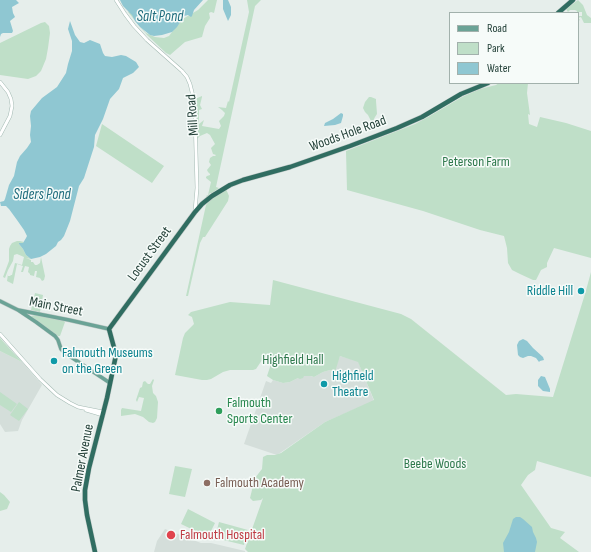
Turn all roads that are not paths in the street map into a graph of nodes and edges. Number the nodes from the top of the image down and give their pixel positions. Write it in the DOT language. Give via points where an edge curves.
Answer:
graph roads {
  1 [pos="116,0"];
  2 [pos="573,0"];
  3 [pos="559,12"];
  4 [pos="0,82"];
  5 [pos="486,84"];
  6 [pos="0,135"];
  7 [pos="212,196"];
  8 [pos="195,212"];
  9 [pos="0,300"];
  10 [pos="18,310"];
  11 [pos="28,312"];
  12 [pos="32,320"];
  13 [pos="109,329"];
  14 [pos="0,334"];
  15 [pos="98,376"];
  16 [pos="110,382"];
  17 [pos="109,390"];
  18 [pos="103,414"];
  19 [pos="95,552"];
  1 -- 8 [label="street, Mill Road" via="147,40 182,71 193,92 197,188"];
  2 -- 3 [label="highway"];
  4 -- 6 [label="street" via="8,92 12,106"];
  5 -- 7 [label="highway, Woods Hole Road" via="457,96 404,126 290,167 240,180"];
  7 -- 8 [label="highway, Locust Street"];
  8 -- 13 [label="highway, Locust Street"];
  9 -- 10 [label="main road, Main Street"];
  10 -- 11 [label="main road, Main Street"];
  10 -- 12 [label="main road"];
  11 -- 12 [label="main road"];
  11 -- 13 [label="main road, Main Street"];
  12 -- 15 [label="main road" via="55,336 65,353"];
  13 -- 16 [label="highway, Palmer Avenue" via="116,353"];
  14 -- 18 [label="street" via="48,387 62,398 78,407"];
  15 -- 16 [label="main road"];
  15 -- 17 [label="main road"];
  16 -- 17 [label="highway, Palmer Avenue"];
  17 -- 18 [label="highway, Palmer Avenue"];
  18 -- 19 [label="highway, Palmer Avenue" via="85,490 87,515"];
}
